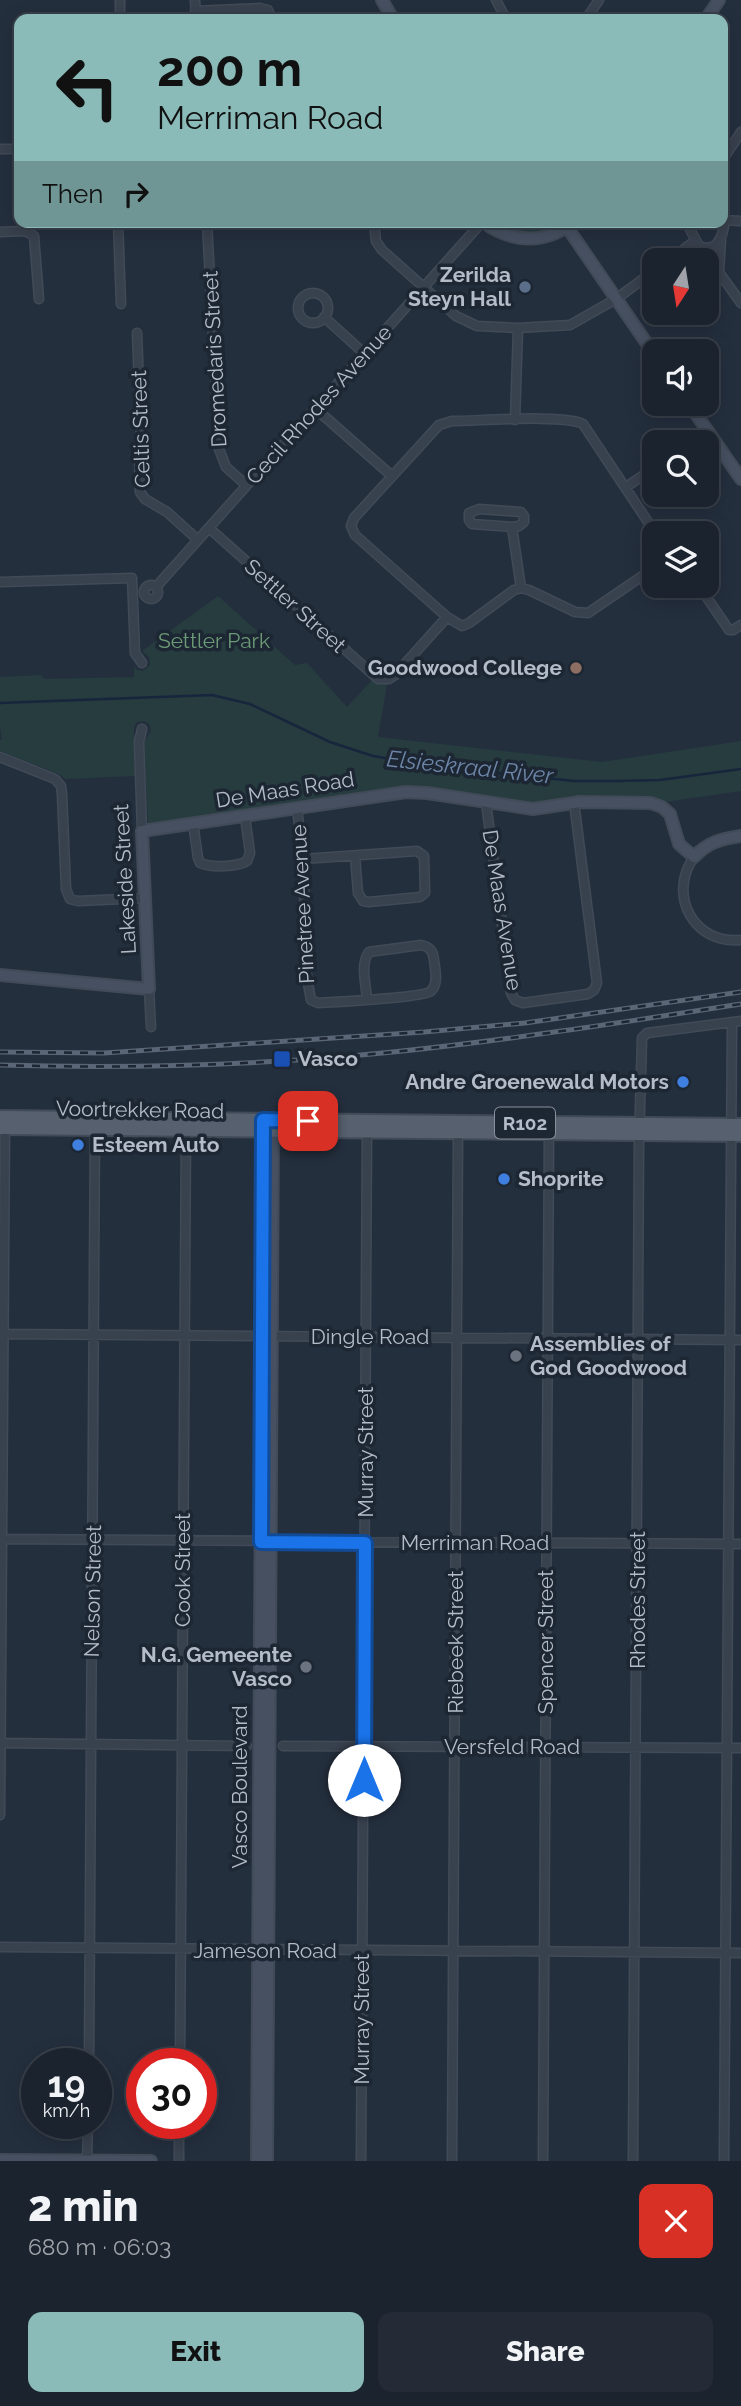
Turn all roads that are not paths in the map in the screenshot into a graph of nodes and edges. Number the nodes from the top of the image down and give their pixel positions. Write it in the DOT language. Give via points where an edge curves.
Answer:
graph roads {
  1 [pos="205,14"];
  2 [pos="270,14"];
  3 [pos="741,132"];
  4 [pos="728,151"];
  5 [pos="118,228"];
  6 [pos="207,228"];
  7 [pos="374,228"];
  8 [pos="478,228"];
  9 [pos="492,228"];
  10 [pos="564,228"];
  11 [pos="572,228"];
  12 [pos="689,228"];
  13 [pos="723,228"];
  14 [pos="0,232"];
  15 [pos="721,240"];
  16 [pos="697,244"];
  17 [pos="690,248"];
  18 [pos="700,248"];
  19 [pos="719,272"];
  20 [pos="642,280"];
  21 [pos="424,288"];
  22 [pos="38,299"];
  23 [pos="616,299"];
  24 [pos="741,303"];
  25 [pos="121,304"];
  26 [pos="324,317"];
  27 [pos="519,328"];
  28 [pos="137,333"];
  29 [pos="644,339"];
  30 [pos="366,355"];
  31 [pos="316,409"];
  32 [pos="515,420"];
  33 [pos="719,447"];
  34 [pos="392,476"];
  35 [pos="642,476"];
  36 [pos="741,479"];
  37 [pos="246,485"];
  38 [pos="626,487"];
  39 [pos="648,521"];
  40 [pos="512,527"];
  41 [pos="209,528"];
  42 [pos="198,540"];
  43 [pos="642,577"];
  44 [pos="0,582"];
  45 [pos="156,587"];
  46 [pos="521,588"];
  47 [pos="707,598"];
  48 [pos="447,617"];
  49 [pos="737,628"];
  50 [pos="142,663"];
  51 [pos="142,729"];
  52 [pos="0,757"];
  53 [pos="486,802"];
  54 [pos="574,802"];
  55 [pos="298,808"];
  56 [pos="245,816"];
  57 [pos="193,823"];
  58 [pos="142,831"];
  59 [pos="741,836"];
  60 [pos="355,856"];
  61 [pos="694,857"];
  62 [pos="303,859"];
  63 [pos="146,898"];
  64 [pos="741,940"];
  65 [pos="0,975"];
  66 [pos="149,989"];
  67 [pos="367,999"];
  68 [pos="736,1021"];
  69 [pos="151,1027"];
  70 [pos="3,1123"];
  71 [pos="95,1123"];
  72 [pos="186,1124"];
  73 [pos="268,1125"];
  74 [pos="367,1126"];
  75 [pos="458,1127"];
  76 [pos="549,1128"];
  77 [pos="640,1129"];
  78 [pos="736,1130"];
  79 [pos="2,1334"];
  80 [pos="94,1335"];
  81 [pos="185,1336"];
  82 [pos="267,1337"];
  83 [pos="366,1337"];
  84 [pos="458,1338"];
  85 [pos="547,1339"];
  86 [pos="639,1339"];
  87 [pos="729,1339"];
  88 [pos="741,1340"];
  89 [pos="1,1539"];
  90 [pos="94,1539"];
  91 [pos="183,1541"];
  92 [pos="266,1542"];
  93 [pos="365,1543"];
  94 [pos="456,1543"];
  95 [pos="638,1543"];
  96 [pos="546,1544"];
  97 [pos="729,1544"];
  98 [pos="741,1544"];
  99 [pos="0,1743"];
  100 [pos="91,1745"];
  101 [pos="182,1745"];
  102 [pos="247,1746"];
  103 [pos="284,1746"];
  104 [pos="364,1746"];
  105 [pos="455,1747"];
  106 [pos="546,1747"];
  107 [pos="637,1748"];
  108 [pos="727,1748"];
  109 [pos="741,1748"];
  110 [pos="0,1815"];
  111 [pos="0,1947"];
  112 [pos="90,1949"];
  113 [pos="181,1951"];
  114 [pos="263,1951"];
  115 [pos="363,1951"];
  116 [pos="454,1951"];
  117 [pos="545,1952"];
  118 [pos="636,1953"];
  119 [pos="726,1953"];
  120 [pos="741,1953"];
  121 [pos="89,2048"];
  122 [pos="180,2048"];
  123 [pos="88,2139"];
  124 [pos="179,2139"];
  125 [pos="0,2160"];
  126 [pos="87,2161"];
  127 [pos="151,2161"];
  128 [pos="179,2161"];
  129 [pos="257,2161"];
  130 [pos="267,2161"];
  131 [pos="361,2161"];
  132 [pos="452,2161"];
  133 [pos="543,2161"];
  134 [pos="633,2161"];
  135 [pos="724,2161"];
  1 -- 2 [label="street" via="260,8"];
  3 -- 4 [label="street"];
  5 -- 25 [label="street"];
  6 -- 37 [label="street, Dromedaris Street" via="219,449 226,467"];
  7 -- 21 [label="street" via="379,247"];
  8 -- 21 [label="street, Cecil Rhodes Avenue"];
  9 -- 10 [label="street" via="524,239 547,237"];
  11 -- 23 [label="street"];
  12 -- 16 [label="street"];
  13 -- 15 [label="street"];
  14 -- 22 [label="street" via="25,231 34,236"];
  15 -- 16 [label="street" via="711,248"];
  15 -- 19 [label="street"];
  16 -- 17 [label="street"];
  16 -- 18 [label="street"];
  19 -- 24 [label="street"];
  20 -- 23 [label="street"];
  21 -- 27 [label="street" via="466,322"];
  21 -- 30 [label="street, Cecil Rhodes Avenue"];
  23 -- 27 [label="street" via="570,325"];
  23 -- 29 [label="street"];
  26 -- 30 [label="street"];
  27 -- 32 [label="street"];
  28 -- 42 [label="street, Celtis Street" via="140,492"];
  30 -- 31 [label="street, Cecil Rhodes Avenue"];
  31 -- 34 [label="street"];
  31 -- 37 [label="street, Cecil Rhodes Avenue"];
  32 -- 34 [label="street" via="439,425"];
  32 -- 38 [label="street" via="577,421"];
  33 -- 36 [label="street"];
  34 -- 48 [label="street" via="354,518 352,531"];
  35 -- 38 [label="street"];
  37 -- 41 [label="street, Cecil Rhodes Avenue"];
  38 -- 39 [label="street"];
  40 -- 40 [label="street" via="471,524 468,515 479,509 521,512 523,524"];
  40 -- 46 [label="street"];
  41 -- 42 [label="street, Cecil Rhodes Avenue"];
  41 -- 48 [label="street, Settler Street" via="378,679 395,675"];
  42 -- 45 [label="street, Cecil Rhodes Avenue"];
  43 -- 46 [label="street" via="586,614"];
  44 -- 50 [label="street" via="132,578 135,653"];
  46 -- 48 [label="street" via="467,625"];
  47 -- 49 [label="street" via="729,630"];
  51 -- 58 [label="street, Lakeside Street"];
  52 -- 63 [label="street" via="51,776 61,786 70,899"];
  53 -- 54 [label="street, De Maas Road" via="537,809"];
  53 -- 54 [label="street, De Maas Avenue" via="511,993 523,1003 588,994 597,983"];
  53 -- 55 [label="street, De Maas Road" via="406,792"];
  54 -- 61 [label="street, De Maas Road" via="659,805 670,814 679,844"];
  55 -- 56 [label="street, De Maas Road"];
  55 -- 62 [label="street, Pinetree Avenue"];
  56 -- 57 [label="street, De Maas Road"];
  56 -- 57 [label="street" via="250,853 240,864 201,863"];
  57 -- 58 [label="street, De Maas Road"];
  58 -- 63 [label="street, Lakeside Street"];
  59 -- 61 [label="street" via="716,841"];
  60 -- 60 [label="street" via="420,851 425,862 425,893 363,901 358,893"];
  60 -- 62 [label="street"];
  61 -- 64 [label="street" via="683,883 688,912 711,935"];
  62 -- 67 [label="street, Pinetree Avenue" via="311,1000"];
  63 -- 66 [label="street, Lakeside Street"];
  65 -- 66 [label="street"];
  66 -- 69 [label="street, Lakeside Street"];
  67 -- 67 [label="street" via="364,965 369,952 421,945 432,951 436,980 430,992"];
  68 -- 77 [label="street, Rhodes Street" via="642,1038"];
  68 -- 78 [label="street"];
  70 -- 71 [label="main road, Voortrekker Road / R102"];
  70 -- 79 [label="street"];
  71 -- 72 [label="main road, Voortrekker Road / R102"];
  71 -- 80 [label="street, Nelson Street"];
  72 -- 73 [label="main road, Voortrekker Road / R102"];
  72 -- 81 [label="street, Cook Street"];
  73 -- 74 [label="main road, Voortrekker Road / R102"];
  73 -- 82 [label="street, Vasco Boulevard"];
  74 -- 75 [label="main road, Voortrekker Road / R102"];
  74 -- 83 [label="street, Murray Street"];
  75 -- 76 [label="main road, Voortrekker Road / R102"];
  75 -- 84 [label="street, Riebeek Street"];
  76 -- 77 [label="main road, Voortrekker Road / R102"];
  76 -- 85 [label="street, Spencer Street"];
  77 -- 78 [label="main road, Voortrekker Road / R102"];
  77 -- 86 [label="street, Rhodes Street"];
  78 -- 87 [label="street"];
  79 -- 80 [label="street, Dingle Road"];
  79 -- 89 [label="street"];
  80 -- 81 [label="street, Dingle Road"];
  80 -- 90 [label="street, Nelson Street"];
  81 -- 82 [label="street, Dingle Road"];
  81 -- 91 [label="street, Cook Street"];
  82 -- 83 [label="street, Dingle Road"];
  82 -- 92 [label="street, Vasco Boulevard"];
  83 -- 84 [label="street, Dingle Road"];
  83 -- 93 [label="street, Murray Street"];
  84 -- 85 [label="street, Dingle Road"];
  84 -- 94 [label="street, Riebeek Street"];
  85 -- 86 [label="street, Dingle Road"];
  85 -- 96 [label="street, Spencer Street"];
  86 -- 87 [label="street, Dingle Road"];
  86 -- 95 [label="street, Rhodes Street"];
  87 -- 88 [label="street, Dingle Road"];
  87 -- 97 [label="street"];
  89 -- 90 [label="street, Merriman Road"];
  89 -- 99 [label="street"];
  90 -- 91 [label="street, Merriman Road"];
  90 -- 100 [label="street, Nelson Street"];
  91 -- 92 [label="street, Merriman Road"];
  91 -- 101 [label="street, Cook Street"];
  92 -- 93 [label="street, Merriman Road"];
  92 -- 114 [label="street, Vasco Boulevard"];
  93 -- 94 [label="street, Merriman Road"];
  93 -- 104 [label="street, Murray Street"];
  94 -- 96 [label="street, Merriman Road"];
  94 -- 105 [label="street, Riebeek Street"];
  95 -- 96 [label="street, Merriman Road"];
  95 -- 97 [label="street, Merriman Road"];
  95 -- 107 [label="street, Rhodes Street"];
  96 -- 106 [label="street, Spencer Street"];
  97 -- 98 [label="street, Merriman Road"];
  97 -- 108 [label="street"];
  99 -- 100 [label="street"];
  99 -- 110 [label="street"];
  100 -- 101 [label="street"];
  100 -- 112 [label="street, Nelson Street"];
  101 -- 102 [label="street"];
  101 -- 113 [label="street, Cook Street"];
  103 -- 104 [label="street, Versfeld Road"];
  104 -- 105 [label="street, Versfeld Road"];
  104 -- 115 [label="street, Murray Street"];
  105 -- 106 [label="street, Versfeld Road"];
  105 -- 116 [label="street, Riebeek Street"];
  106 -- 107 [label="street, Versfeld Road"];
  106 -- 117 [label="street, Spencer Street"];
  107 -- 108 [label="street, Versfeld Road"];
  107 -- 118 [label="street, Rhodes Street"];
  108 -- 109 [label="street, Versfeld Road"];
  108 -- 119 [label="street"];
  111 -- 112 [label="street, Jameson Road"];
  112 -- 113 [label="street, Jameson Road"];
  112 -- 121 [label="street, Nelson Street"];
  113 -- 114 [label="street, Jameson Road"];
  113 -- 122 [label="street, Cook Street"];
  114 -- 115 [label="street, Jameson Road"];
  114 -- 129 [label="street, Vasco Boulevard"];
  114 -- 130 [label="street, Vasco Boulevard"];
  115 -- 116 [label="street, Jameson Road"];
  115 -- 131 [label="street, Murray Street"];
  116 -- 117 [label="street, Jameson Road"];
  116 -- 132 [label="street, Riebeek Street"];
  117 -- 118 [label="street, Jameson Road"];
  117 -- 133 [label="street, Spencer Street"];
  118 -- 119 [label="street, Jameson Road"];
  118 -- 134 [label="street, Rhodes Street"];
  119 -- 120 [label="street, Jameson Road"];
  119 -- 135 [label="street"];
  123 -- 126 [label="street"];
  124 -- 128 [label="street"];
  125 -- 126 [label="street"];
  126 -- 127 [label="street"];
}
